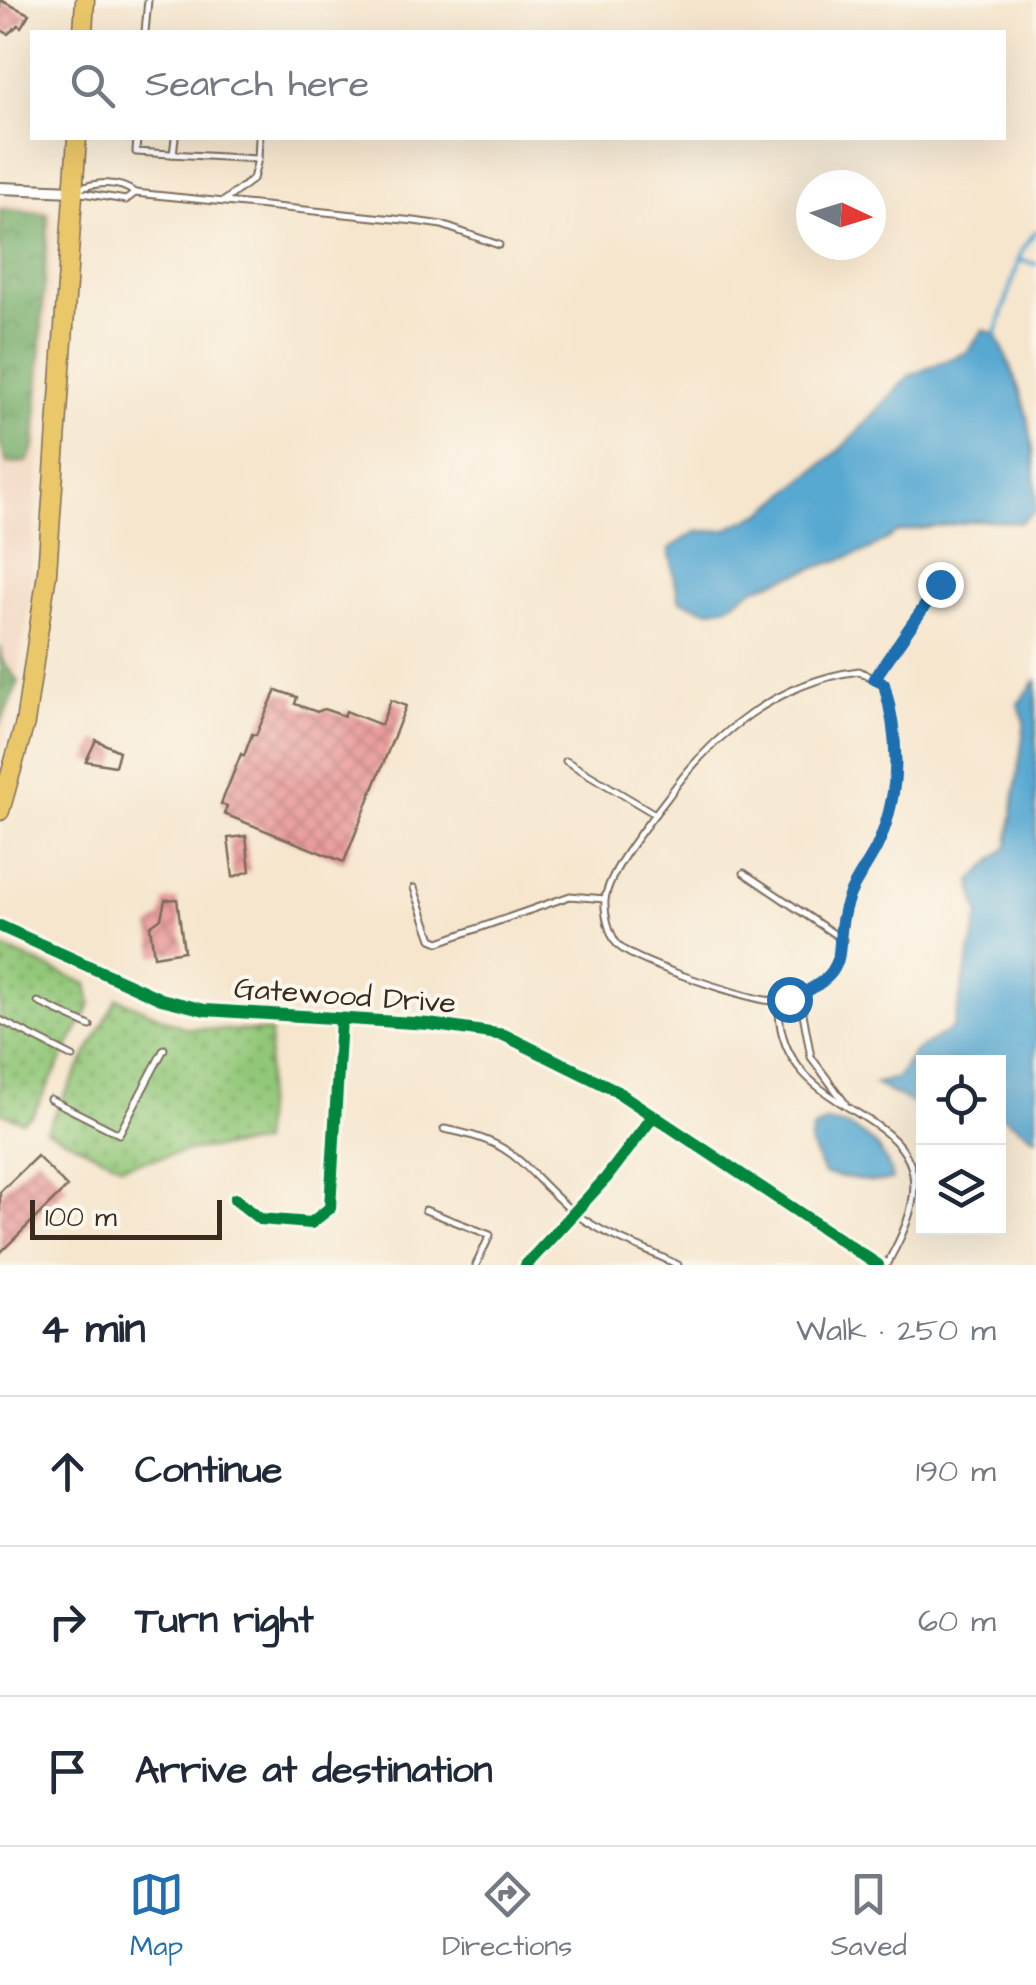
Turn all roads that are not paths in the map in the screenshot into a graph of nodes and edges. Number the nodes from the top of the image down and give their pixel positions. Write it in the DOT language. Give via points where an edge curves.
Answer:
graph roads {
  1 [pos="84,0"];
  2 [pos="148,0"];
  3 [pos="83,30"];
  4 [pos="145,30"];
  5 [pos="77,140"];
  6 [pos="137,140"];
  7 [pos="174,140"];
  8 [pos="259,140"];
  9 [pos="173,154"];
  10 [pos="258,159"];
  11 [pos="0,188"];
  12 [pos="74,190"];
  13 [pos="135,193"];
  14 [pos="224,201"];
  15 [pos="499,245"];
  16 [pos="940,584"];
  17 [pos="874,679"];
  18 [pos="566,761"];
  19 [pos="0,811"];
  20 [pos="655,814"];
  21 [pos="744,874"];
  22 [pos="414,888"];
  23 [pos="605,899"];
  24 [pos="0,926"];
  25 [pos="843,940"];
  26 [pos="789,999"];
  27 [pos="38,1002"];
  28 [pos="341,1019"];
  29 [pos="0,1020"];
  30 [pos="90,1026"];
  31 [pos="164,1049"];
  32 [pos="73,1057"];
  33 [pos="50,1099"];
  34 [pos="844,1104"];
  35 [pos="652,1118"];
  36 [pos="444,1129"];
  37 [pos="235,1199"];
  38 [pos="425,1210"];
  39 [pos="574,1213"];
  40 [pos="476,1265"];
  41 [pos="526,1265"];
  42 [pos="678,1265"];
  43 [pos="878,1265"];
  44 [pos="886,1265"];
  1 -- 3 [label="main road"];
  2 -- 4 [label="lane"];
  5 -- 12 [label="main road"];
  6 -- 9 [label="lane" via="136,152"];
  7 -- 9 [label="lane"];
  8 -- 10 [label="lane"];
  9 -- 10 [label="lane"];
  10 -- 14 [label="lane" via="253,180"];
  11 -- 12 [label="street"];
  12 -- 13 [label="lane" via="126,200"];
  12 -- 13 [label="lane" via="92,183"];
  12 -- 19 [label="main road" via="43,610 26,724"];
  13 -- 14 [label="lane"];
  14 -- 15 [label="lane" via="442,224"];
  16 -- 17 [label="lane"];
  17 -- 20 [label="lane" via="842,674 756,708 703,752"];
  17 -- 25 [label="lane" via="884,684 895,723 896,785 878,844 847,901"];
  18 -- 20 [label="lane"];
  20 -- 23 [label="lane"];
  21 -- 25 [label="lane"];
  22 -- 23 [label="lane" via="432,939 439,942 570,896"];
  23 -- 26 [label="lane" via="612,934 631,955 765,1000"];
  24 -- 28 [label="street, Gatewood Drive" via="162,999 205,1010"];
  25 -- 26 [label="lane" via="834,972"];
  26 -- 34 [label="lane" via="802,1008 811,1057"];
  26 -- 34 [label="lane" via="779,1012 780,1038 814,1086"];
  27 -- 30 [label="lane"];
  28 -- 35 [label="street, Gatewood Drive" via="504,1035 574,1066"];
  28 -- 37 [label="street" via="330,1208 311,1223 260,1218"];
  29 -- 32 [label="lane"];
  31 -- 33 [label="lane" via="119,1134"];
  34 -- 44 [label="lane" via="889,1135 914,1170 916,1200 908,1228"];
  35 -- 39 [label="street"];
  35 -- 43 [label="street, Gatewood Drive"];
  36 -- 39 [label="lane" via="513,1152"];
  38 -- 40 [label="lane" via="490,1235"];
  39 -- 41 [label="street"];
  39 -- 42 [label="lane"];
}
